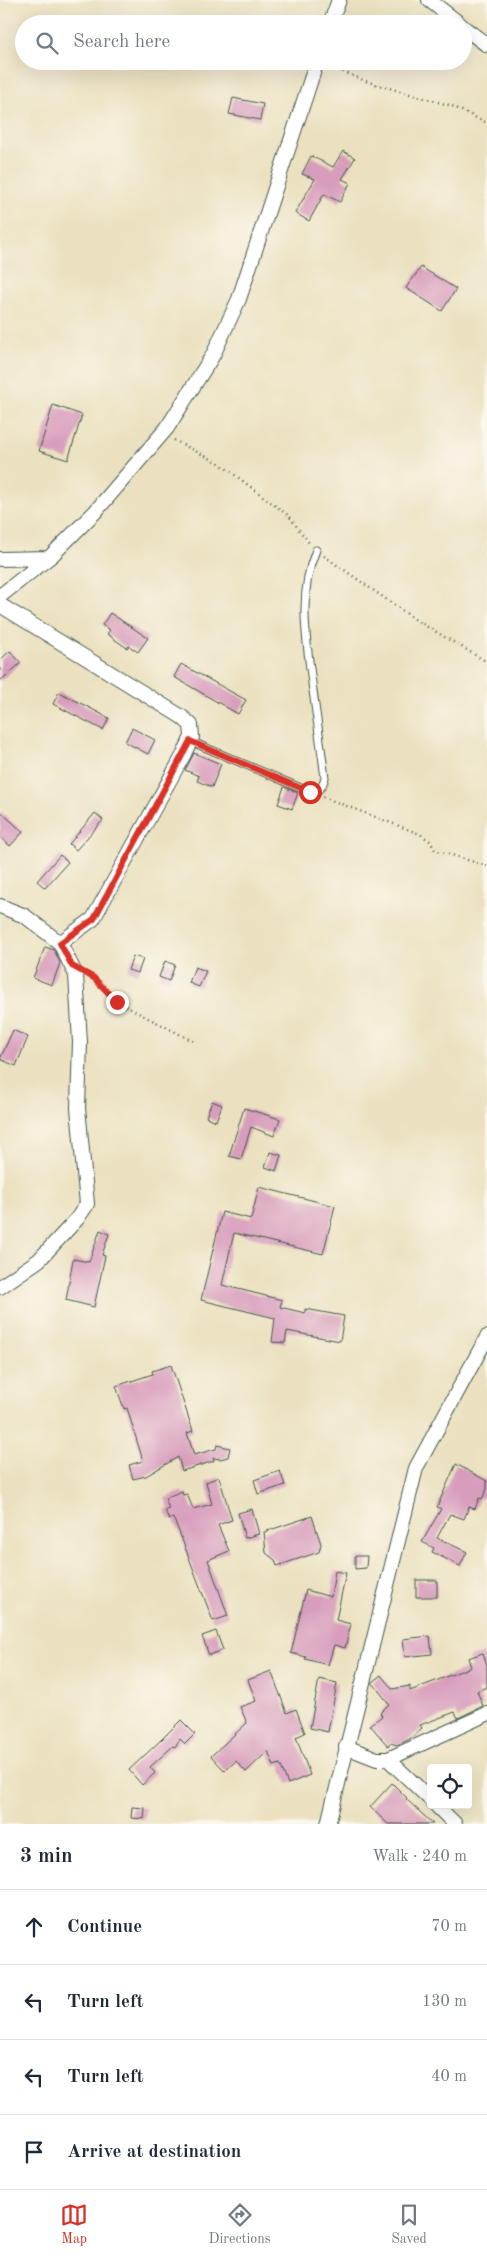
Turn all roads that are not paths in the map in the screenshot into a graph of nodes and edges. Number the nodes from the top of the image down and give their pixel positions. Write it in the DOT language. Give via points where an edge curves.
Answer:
graph roads {
  1 [pos="330,0"];
  2 [pos="339,0"];
  3 [pos="429,0"];
  4 [pos="329,15"];
  5 [pos="332,15"];
  6 [pos="448,15"];
  7 [pos="472,34"];
  8 [pos="487,45"];
  9 [pos="320,70"];
  10 [pos="316,550"];
  11 [pos="48,558"];
  12 [pos="0,559"];
  13 [pos="0,596"];
  14 [pos="0,605"];
  15 [pos="190,741"];
  16 [pos="0,906"];
  17 [pos="60,943"];
  18 [pos="0,1287"];
  19 [pos="487,1337"];
  20 [pos="487,1714"];
  21 [pos="346,1747"];
  22 [pos="388,1759"];
  23 [pos="427,1796"];
  24 [pos="440,1809"];
  25 [pos="328,1824"];
  26 [pos="455,1824"];
  1 -- 4 [label="street"];
  2 -- 5 [label="street"];
  3 -- 6 [label="street"];
  7 -- 8 [label="street"];
  9 -- 11 [label="street" via="239,299 213,355 167,428 95,512"];
  10 -- 15 [label="lane" via="304,593 307,642 325,778 322,786 310,792"];
  11 -- 12 [label="street"];
  11 -- 13 [label="street"];
  14 -- 15 [label="street" via="182,717 191,725"];
  15 -- 17 [label="street" via="94,919"];
  16 -- 17 [label="street" via="25,916"];
  17 -- 18 [label="street" via="76,974 80,1042 78,1108 87,1204 39,1260"];
  19 -- 21 [label="street" via="416,1468"];
  20 -- 22 [label="street"];
  21 -- 22 [label="street" via="377,1759"];
  21 -- 25 [label="street"];
  22 -- 23 [label="street"];
  24 -- 26 [label="street"];
}
